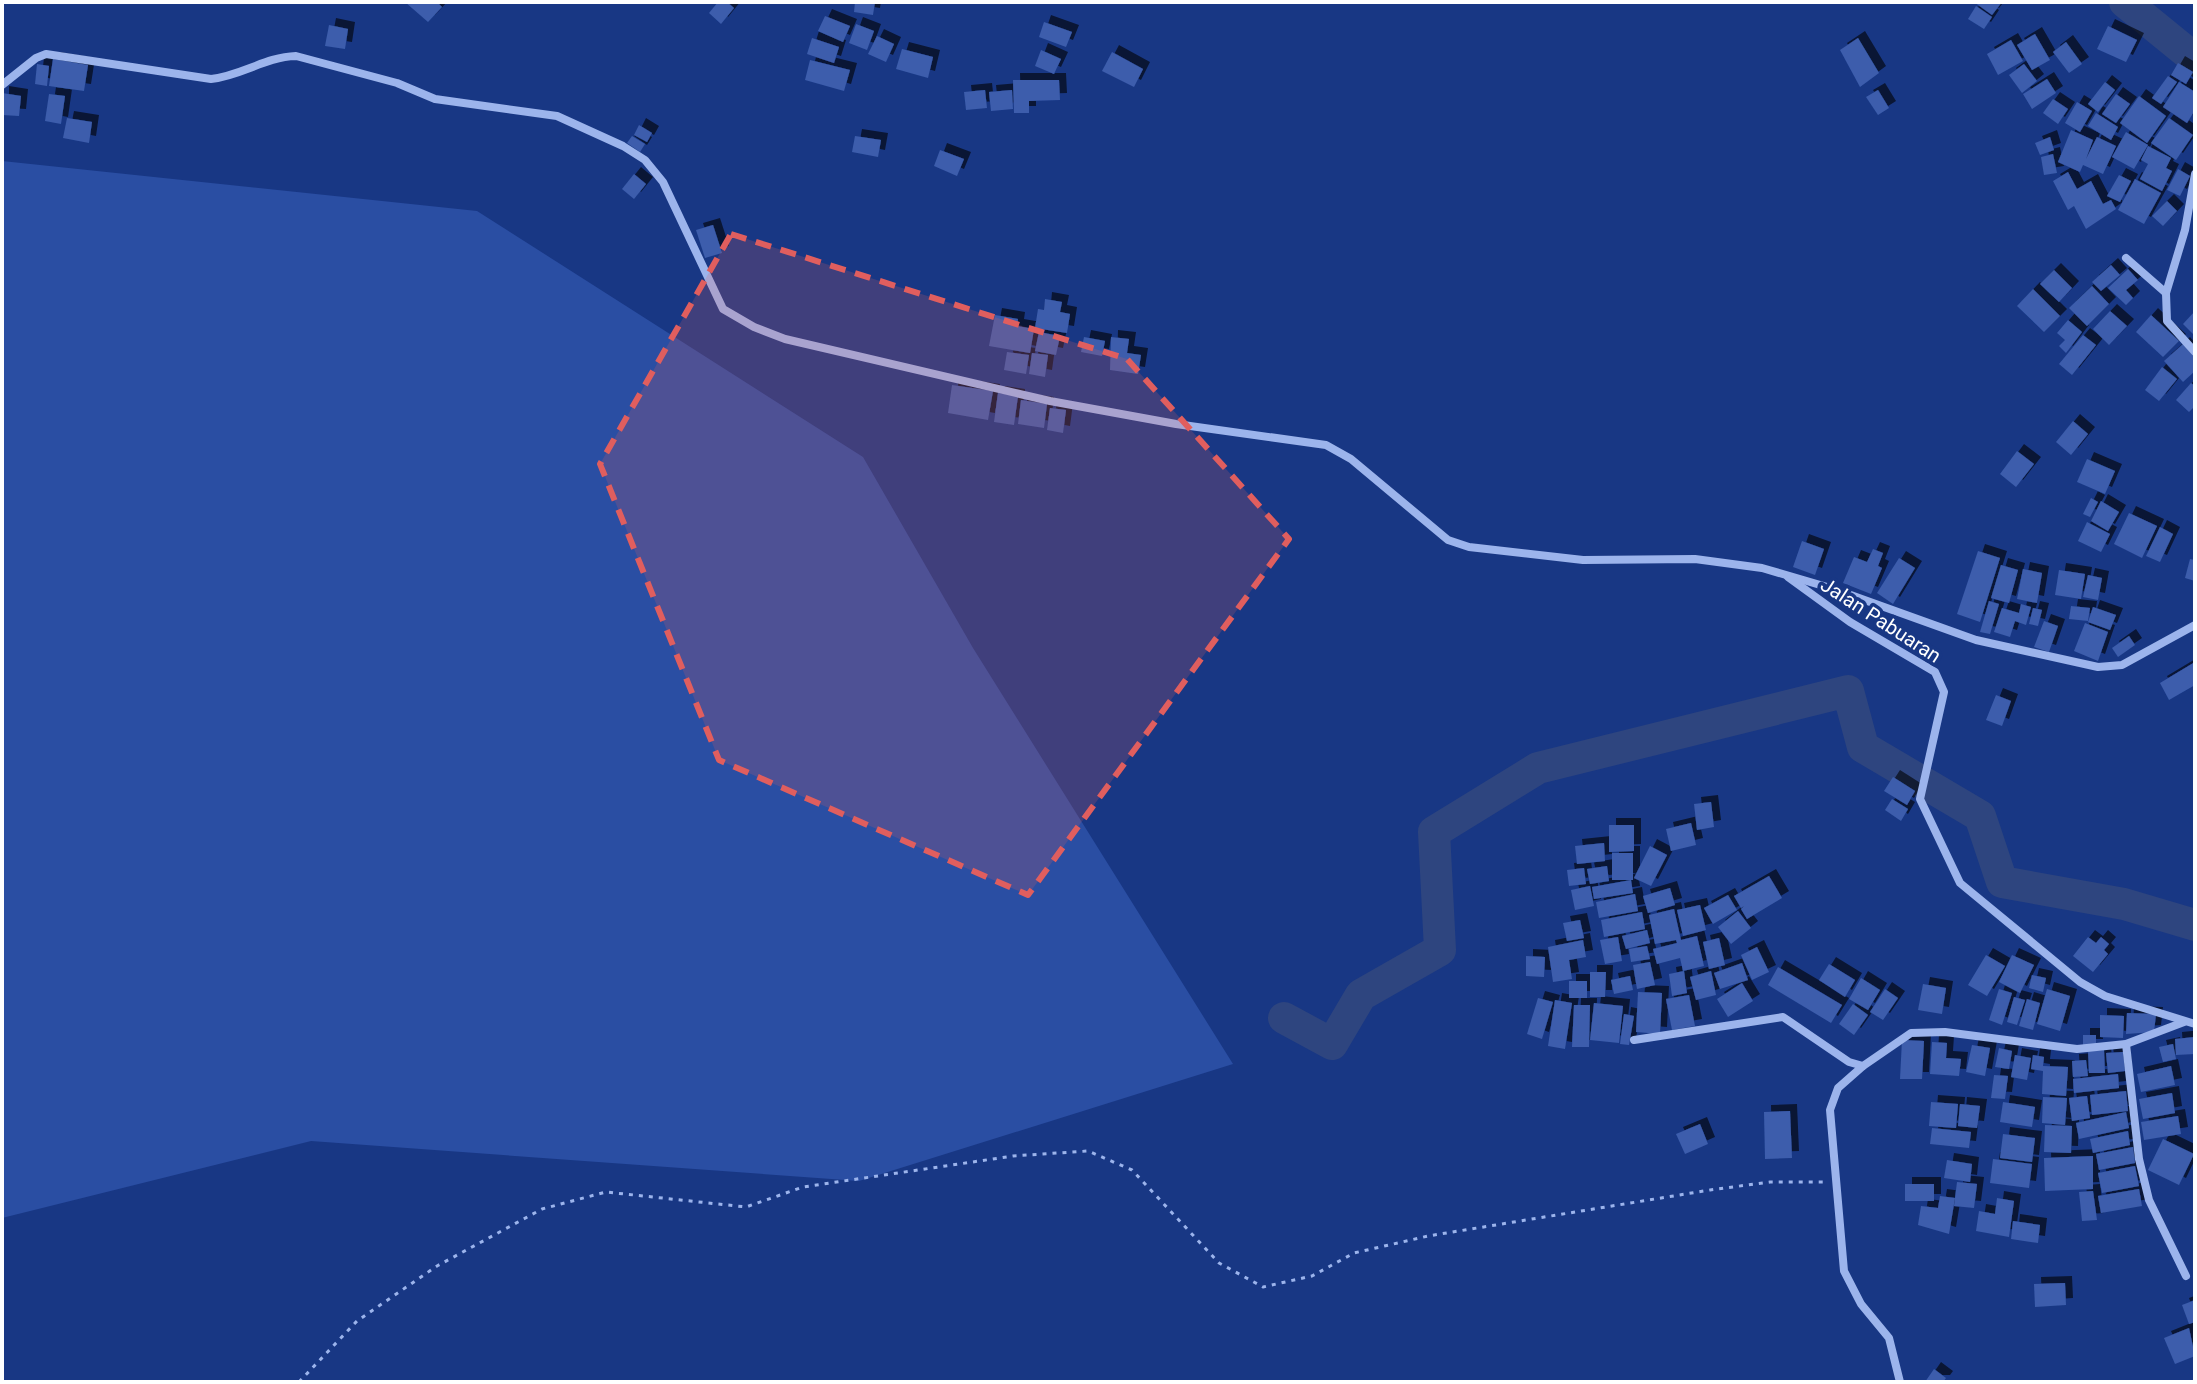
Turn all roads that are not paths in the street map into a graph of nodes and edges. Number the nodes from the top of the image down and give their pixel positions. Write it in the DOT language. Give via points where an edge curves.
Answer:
graph roads {
  1 [pos="2,85"];
  2 [pos="2195,174"];
  3 [pos="2126,258"];
  4 [pos="2166,293"];
  5 [pos="2195,352"];
  6 [pos="1786,575"];
  7 [pos="2195,625"];
  8 [pos="2184,1021"];
  9 [pos="2195,1024"];
  10 [pos="1634,1040"];
  11 [pos="2126,1044"];
  12 [pos="1863,1066"];
  13 [pos="2186,1276"];
  14 [pos="1900,1382"];
  1 -- 6 [label="street" via="46,54 211,79 296,56 397,83 435,99 557,116 645,160 663,182 723,309 774,335 1050,401 1326,445 1351,459 1448,540 1469,547 1583,560 1695,559"];
  2 -- 4 [label="street"];
  3 -- 4 [label="street"];
  4 -- 5 [label="street" via="2167,321"];
  6 -- 7 [label="street" via="1976,640 2098,667 2122,665"];
  6 -- 8 [label="street, Jalan Pabuaran" via="1939,678 1944,692 1919,794 1954,873 1988,909 2080,982 2105,996"];
  8 -- 9 [label="street"];
  8 -- 11 [label="street"];
  10 -- 12 [label="street" via="1783,1017"];
  11 -- 12 [label="street" via="2054,1047 1945,1032 1911,1033"];
  11 -- 13 [label="street" via="2134,1129 2149,1200"];
  12 -- 14 [label="street" via="1838,1088 1830,1110 1844,1271 1889,1338"];
}
